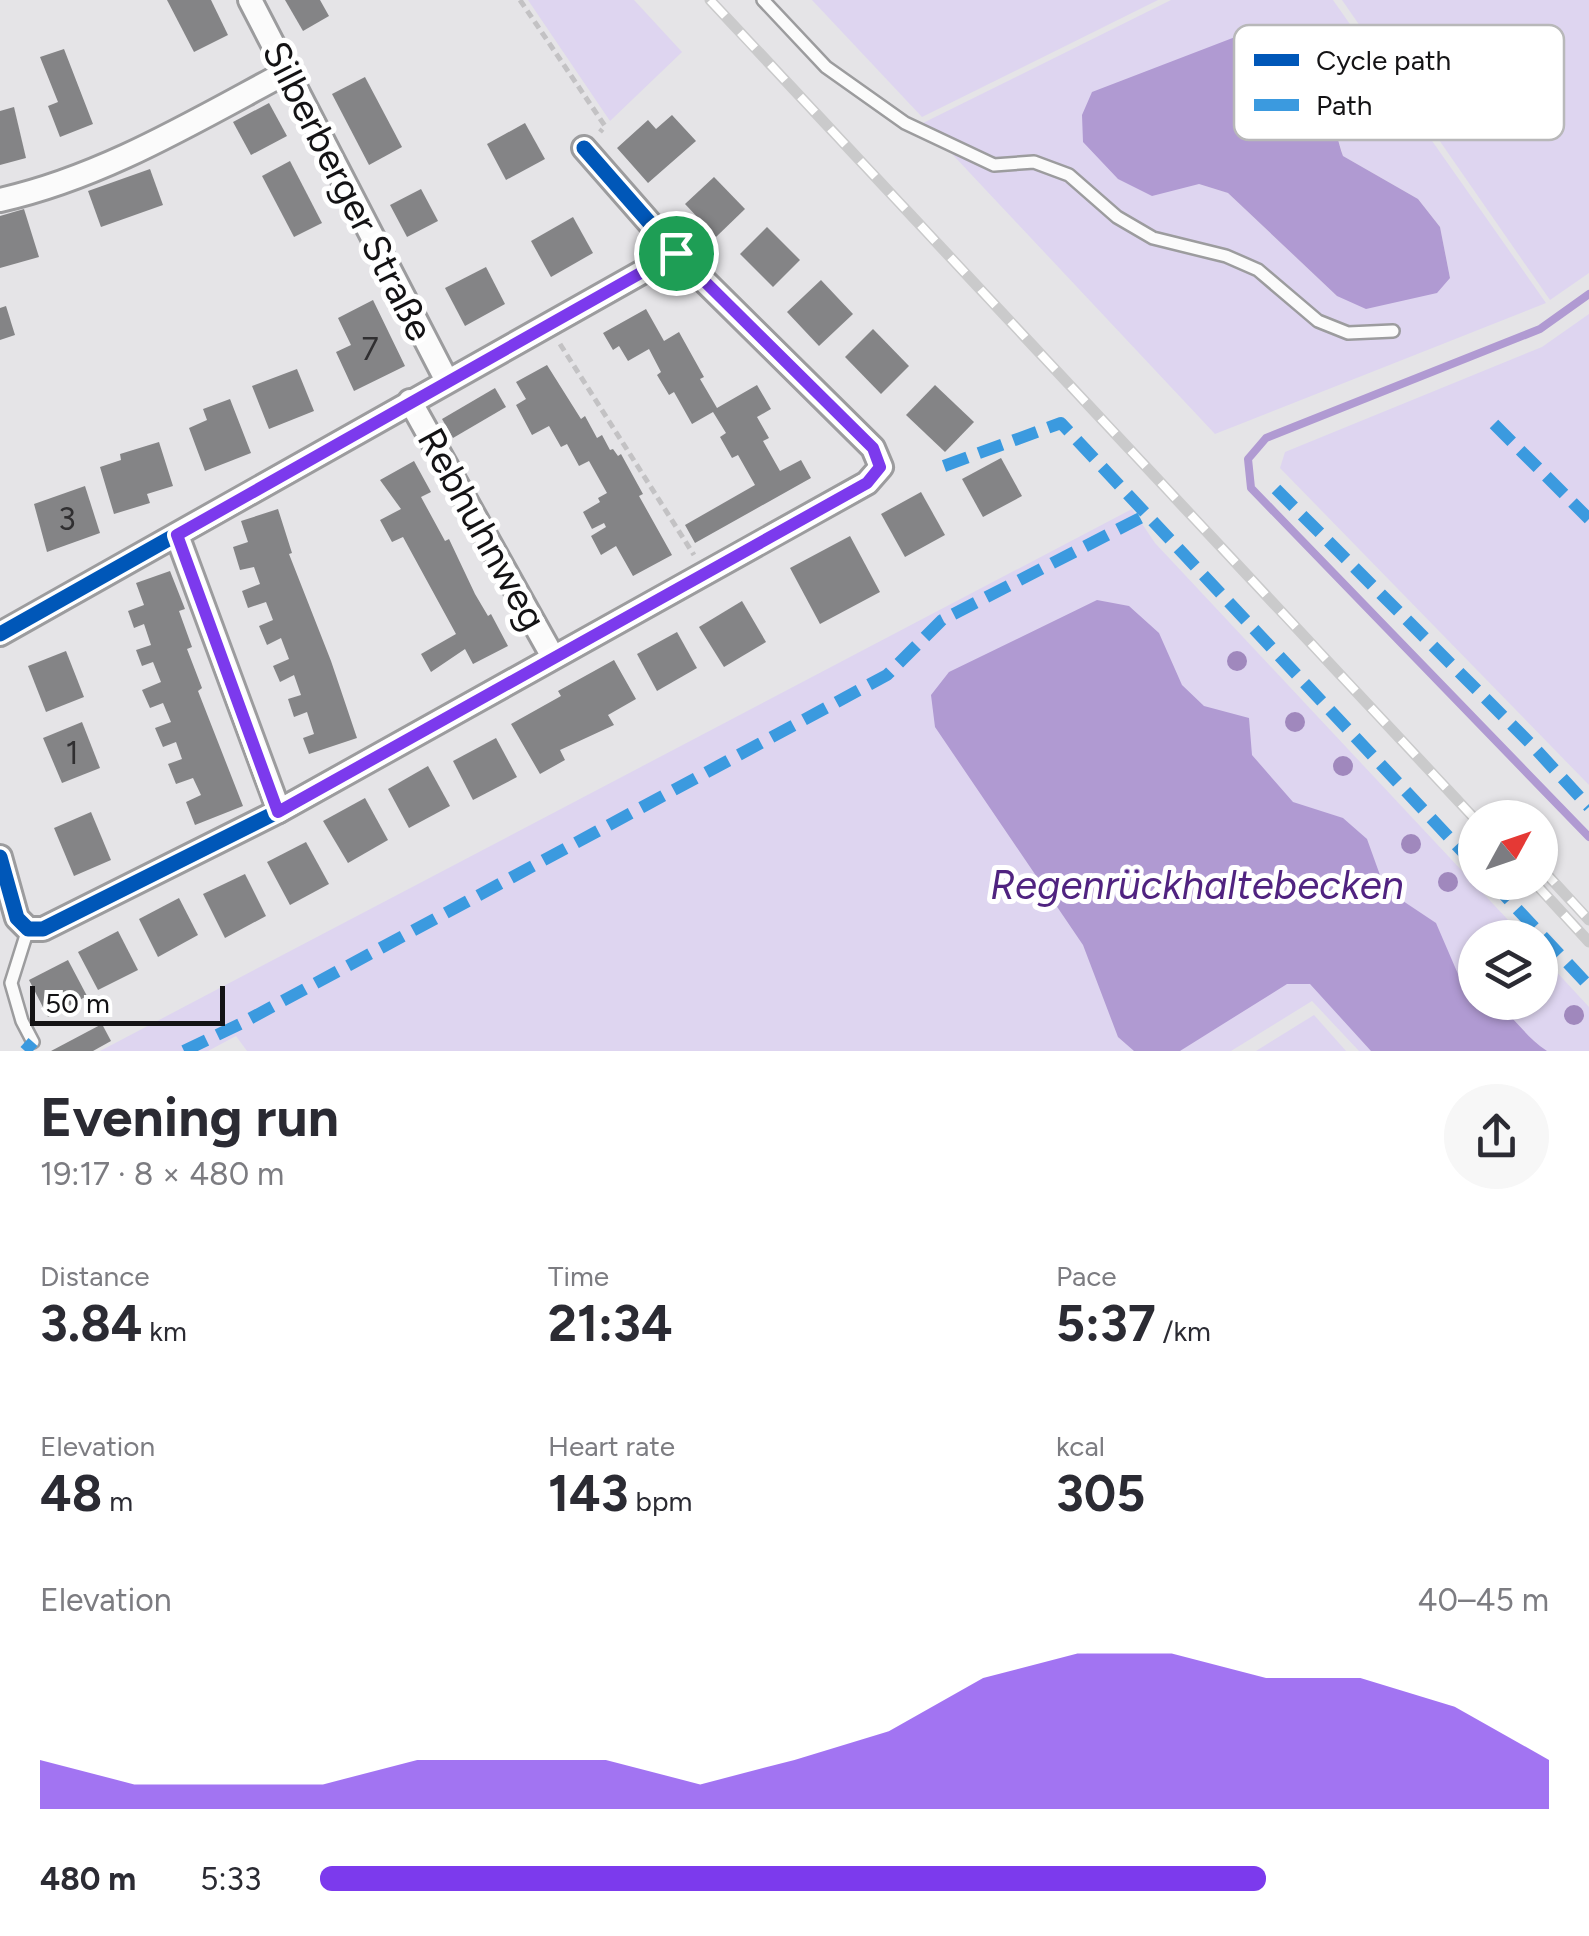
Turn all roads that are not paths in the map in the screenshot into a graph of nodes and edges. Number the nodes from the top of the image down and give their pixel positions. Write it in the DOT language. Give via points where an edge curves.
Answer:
graph roads {
  1 [pos="250,0"];
  2 [pos="763,0"];
  3 [pos="287,72"];
  4 [pos="584,148"];
  5 [pos="0,200"];
  6 [pos="676,253"];
  7 [pos="1393,331"];
  8 [pos="447,381"];
  9 [pos="410,401"];
  10 [pos="177,535"];
  11 [pos="0,634"];
  12 [pos="553,657"];
  13 [pos="278,812"];
  14 [pos="0,857"];
  15 [pos="28,929"];
  16 [pos="33,1042"];
  1 -- 3 [label="street, Silberberger Straße"];
  2 -- 7 [label="lane" via="826,66 905,123 994,165 1034,162 1069,175 1116,217 1153,238 1258,270 1318,321 1348,333"];
  3 -- 5 [label="street" via="138,152"];
  3 -- 8 [label="street, Silberberger Straße"];
  4 -- 6 [label="street"];
  6 -- 8 [label="street"];
  6 -- 12 [label="street" via="873,448 880,467 867,483"];
  8 -- 9 [label="street"];
  9 -- 10 [label="street"];
  9 -- 12 [label="street, Rebhuhnweg"];
  10 -- 11 [label="street"];
  10 -- 13 [label="street"];
  12 -- 13 [label="street"];
  13 -- 15 [label="street" via="43,929"];
  14 -- 15 [label="street" via="17,918"];
  15 -- 16 [label="lane" via="11,983"];
}
